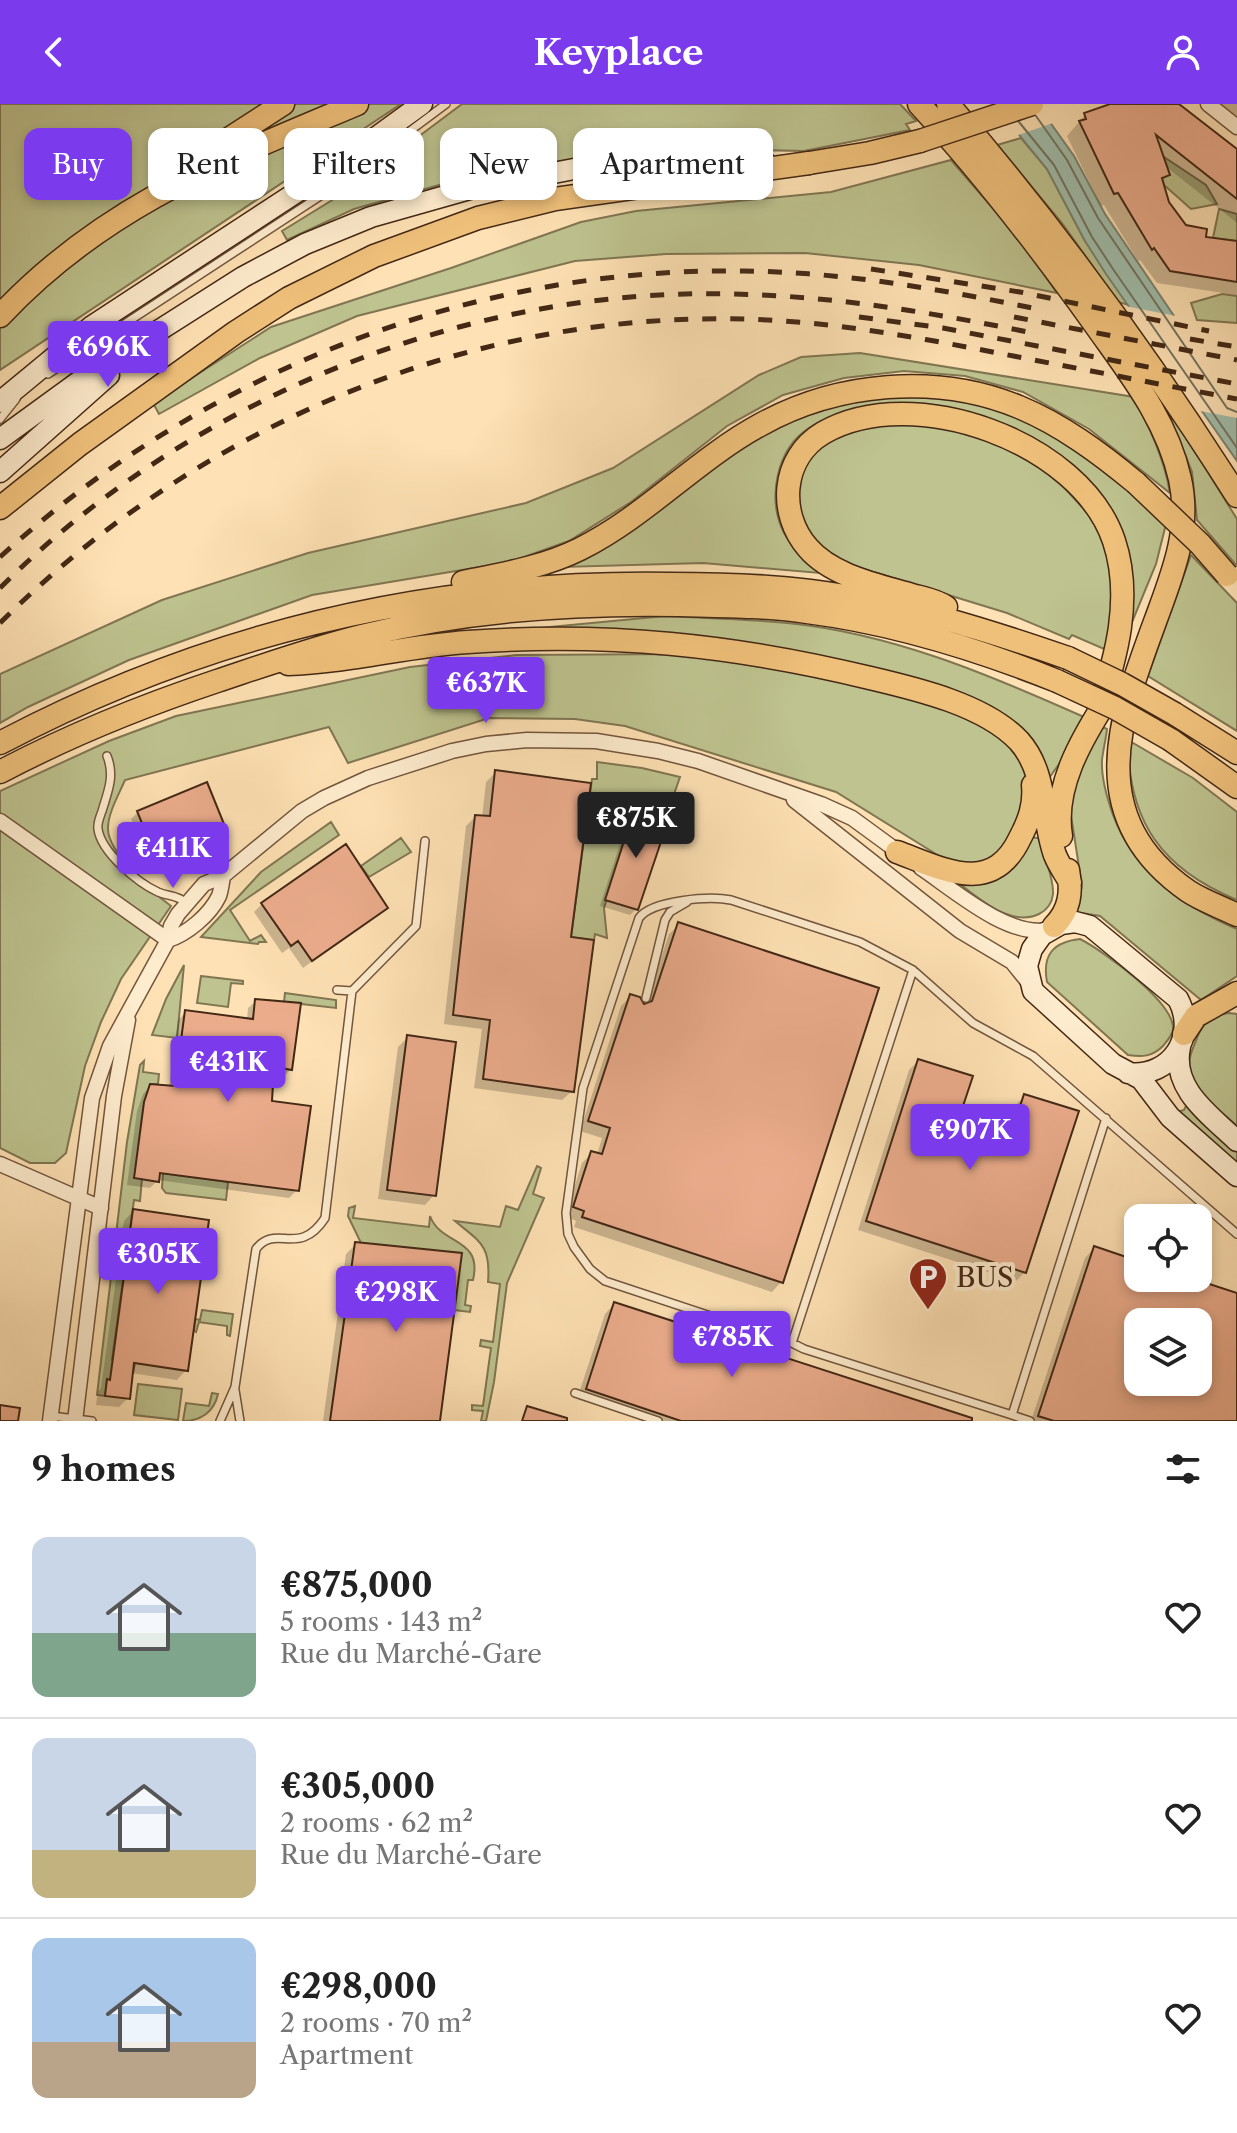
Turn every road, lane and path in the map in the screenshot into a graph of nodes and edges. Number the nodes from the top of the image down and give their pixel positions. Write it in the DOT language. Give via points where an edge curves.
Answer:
graph roads {
  1 [pos="283,104"];
  2 [pos="357,104"];
  3 [pos="422,104"];
  4 [pos="446,104"];
  5 [pos="919,104"];
  6 [pos="948,104"];
  7 [pos="1032,104"];
  8 [pos="1208,104"];
  9 [pos="1237,127"];
  10 [pos="809,163"];
  11 [pos="0,315"];
  12 [pos="92,326"];
  13 [pos="167,326"];
  14 [pos="0,381"];
  15 [pos="0,402"];
  16 [pos="0,419"];
  17 [pos="27,420"];
  18 [pos="0,428"];
  19 [pos="0,439"];
  20 [pos="0,472"];
  21 [pos="1237,494"];
  22 [pos="0,508"];
  23 [pos="1232,580"];
  24 [pos="346,614"];
  25 [pos="1155,622"];
  26 [pos="964,624"];
  27 [pos="263,665"];
  28 [pos="1098,713"];
  29 [pos="3,741"];
  30 [pos="1237,753"];
  31 [pos="107,756"];
  32 [pos="1030,756"];
  33 [pos="0,772"];
  34 [pos="1237,787"];
  35 [pos="784,792"];
  36 [pos="0,821"];
  37 [pos="425,841"];
  38 [pos="897,852"];
  39 [pos="223,876"];
  40 [pos="1070,882"];
  41 [pos="689,901"];
  42 [pos="187,903"];
  43 [pos="1237,915"];
  44 [pos="1051,928"];
  45 [pos="168,940"];
  46 [pos="913,970"];
  47 [pos="1029,983"];
  48 [pos="337,990"];
  49 [pos="352,991"];
  50 [pos="1237,993"];
  51 [pos="646,998"];
  52 [pos="132,1004"];
  53 [pos="1226,1006"];
  54 [pos="1183,1038"];
  55 [pos="1128,1073"];
  56 [pos="1106,1118"];
  57 [pos="1237,1141"];
  58 [pos="0,1164"];
  59 [pos="1237,1176"];
  60 [pos="78,1199"];
  61 [pos="101,1208"];
  62 [pos="1237,1234"];
  63 [pos="792,1343"];
  64 [pos="235,1387"];
  65 [pos="575,1393"];
  66 [pos="1012,1415"];
  67 [pos="51,1419"];
  68 [pos="75,1420"];
  69 [pos="92,1421"];
  70 [pos="220,1421"];
  71 [pos="240,1421"];
  72 [pos="658,1421"];
  73 [pos="1030,1421"];
  1 -- 11 [label="main road" via="87,226"];
  2 -- 11 [label="main road" via="226,160 125,213 63,256"];
  3 -- 12 [label="main road"];
  4 -- 16 [label="lane" via="340,183 36,382"];
  5 -- 25 [label="main road" via="1063,280 1161,426 1175,460 1184,529"];
  6 -- 21 [label="main road" via="1045,219"];
  7 -- 10 [label="main road, bridge" via="920,141"];
  8 -- 9 [label="street"];
  10 -- 13 [label="main road" via="646,161 470,189 371,217 315,240 243,277"];
  10 -- 22 [label="main road" via="555,199 478,218 374,256 289,298 236,332"];
  12 -- 14 [label="main road"];
  12 -- 15 [label="main road"];
  13 -- 17 [label="main road"];
  13 -- 20 [label="main road"];
  17 -- 18 [label="lane"];
  17 -- 19 [label="main road"];
  23 -- 24 [label="main road, bridge" via="1136,483 1068,432 989,396 911,386 857,390 811,402 759,425 614,530 577,550"];
  24 -- 26 [label="main road" via="575,583 729,585 810,591"];
  24 -- 29 [label="main road" via="238,643 137,679"];
  25 -- 28 [label="main road"];
  25 -- 43 [label="main road" via="1119,740 1121,800 1131,828 1152,859 1189,891"];
  26 -- 28 [label="main road" via="943,604 846,573 810,551 793,525 787,493 794,465 812,441 867,419 945,419 1008,437 1077,481 1108,524 1122,573 1120,634"];
  26 -- 30 [label="main road, bridge" via="1068,658"];
  27 -- 32 [label="main road" via="330,663 388,651 528,639 712,646 917,689 986,718"];
  27 -- 33 [label="main road" via="113,718"];
  27 -- 34 [label="main road, bridge" via="365,635 473,615 577,605 807,612 955,644 1057,681 1171,740"];
  28 -- 40 [label="main road" via="1063,791 1060,827"];
  31 -- 42 [label="lane" via="112,777 97,827 102,843 143,882"];
  32 -- 38 [label="main road" via="1031,816 1008,859 994,870 958,874"];
  32 -- 40 [label="main road" via="1054,853"];
  35 -- 38 [label="street" via="852,818"];
  35 -- 39 [label="street" via="698,761 624,744 486,744 397,768 324,798"];
  35 -- 47 [label="street" via="960,931 1012,962"];
  36 -- 45 [label="street"];
  37 -- 49 [label="lane" via="416,926"];
  38 -- 44 [label="street" via="1008,923 1025,930"];
  39 -- 42 [label="street" via="204,884"];
  39 -- 45 [label="street" via="218,897 194,927"];
  40 -- 44 [label="main road" via="1067,908"];
  41 -- 46 [label="lane" via="731,900 860,942"];
  41 -- 51 [label="lane" via="665,920"];
  41 -- 63 [label="lane" via="646,910 639,918 583,1088 566,1213 568,1234 582,1259 605,1281"];
  42 -- 45 [label="street"];
  44 -- 47 [label="main road" via="1028,958"];
  44 -- 54 [label="main road" via="1075,922 1098,931 1178,999 1185,1014"];
  45 -- 52 [label="street"];
  46 -- 56 [label="lane" via="973,1023 1023,1049"];
  46 -- 63 [label="lane"];
  47 -- 55 [label="main road" via="1038,999"];
  48 -- 49 [label="lane"];
  49 -- 64 [label="lane" via="325,1218 304,1239 277,1238 256,1249"];
  50 -- 53 [label="main road"];
  52 -- 60 [label="street" via="92,1098"];
  52 -- 61 [label="street"];
  53 -- 54 [label="main road" via="1196,1016"];
  54 -- 55 [label="main road" via="1164,1067"];
  54 -- 57 [label="main road" via="1178,1061 1187,1090"];
  55 -- 59 [label="main road" via="1141,1079 1170,1117"];
  56 -- 62 [label="lane"];
  56 -- 66 [label="lane"];
  58 -- 60 [label="street"];
  60 -- 61 [label="street"];
  60 -- 67 [label="street"];
  61 -- 68 [label="street"];
  63 -- 66 [label="lane"];
  64 -- 70 [label="lane"];
  64 -- 71 [label="lane"];
  65 -- 72 [label="lane"];
  66 -- 73 [label="lane"];
  67 -- 68 [label="lane"];
  68 -- 69 [label="lane"];
}
